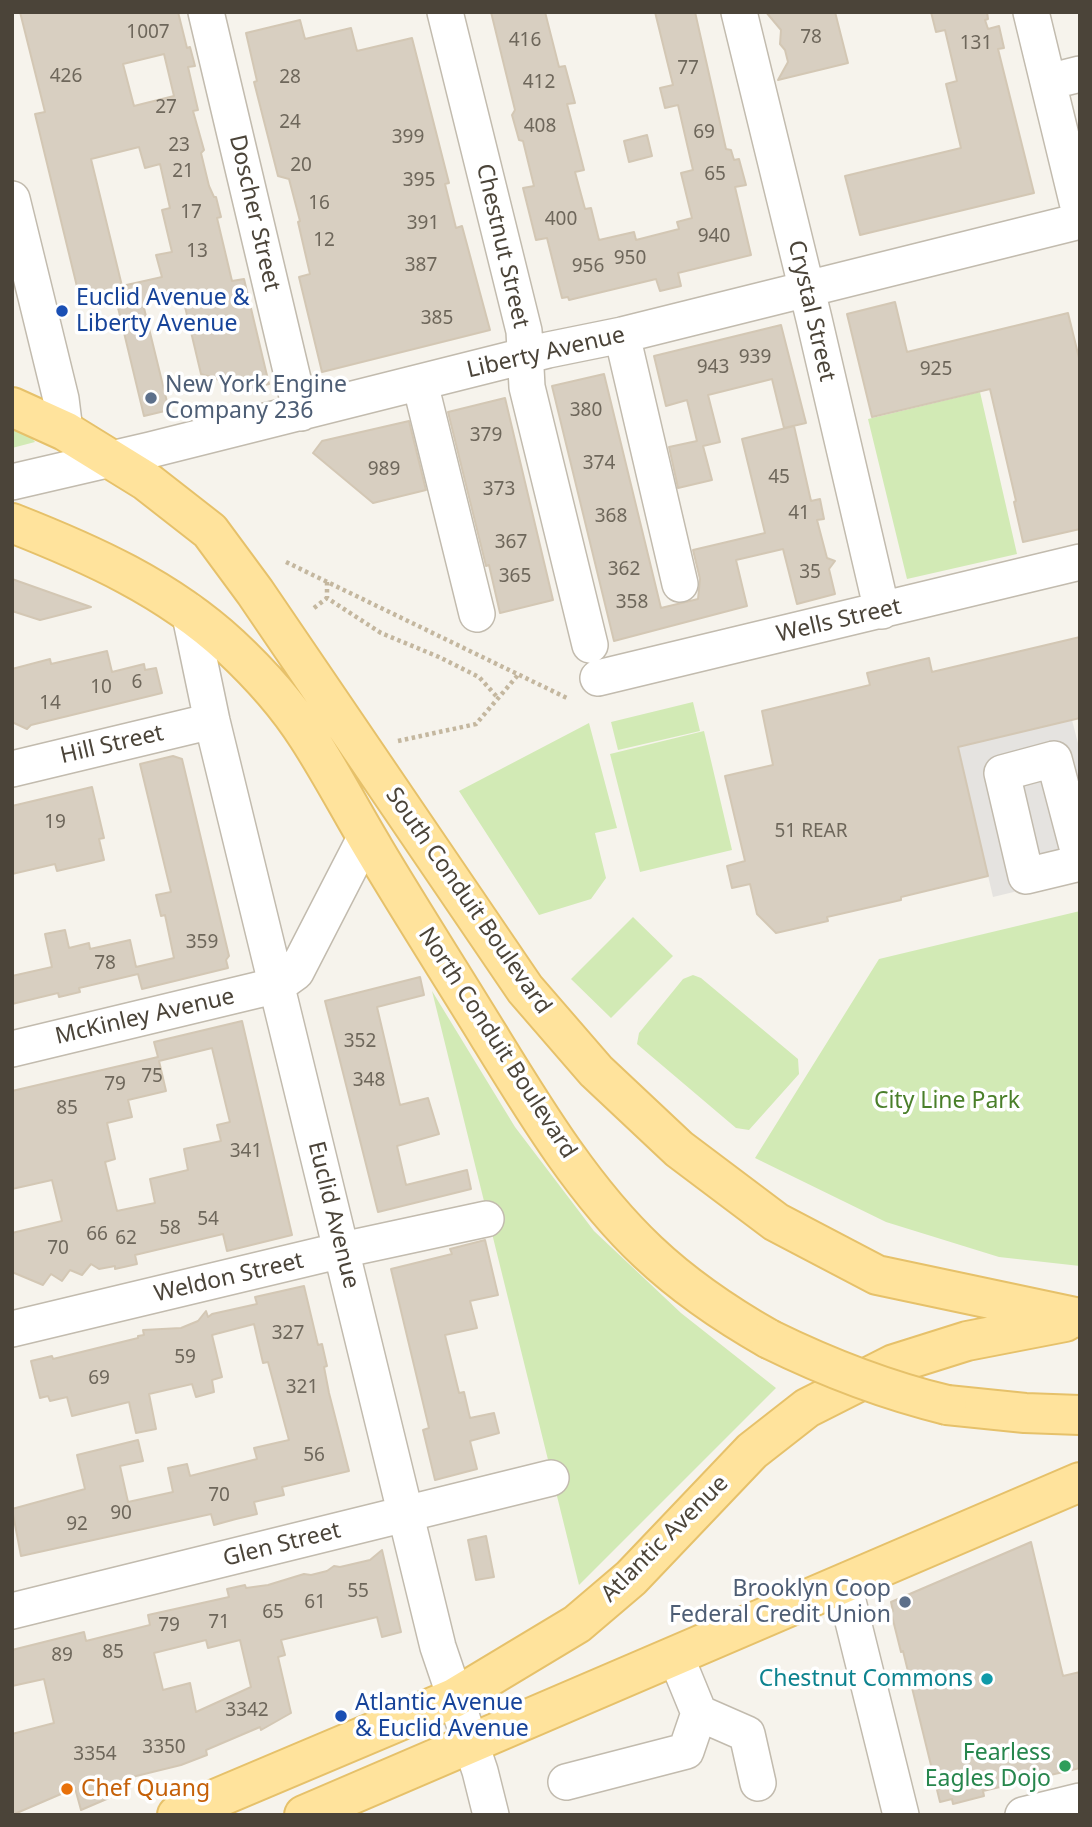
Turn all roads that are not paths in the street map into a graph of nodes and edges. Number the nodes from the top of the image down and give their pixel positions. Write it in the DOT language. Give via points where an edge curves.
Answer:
graph roads {
  1 [pos="206,12"];
  2 [pos="445,12"];
  3 [pos="739,12"];
  4 [pos="1031,12"];
  5 [pos="1064,78"];
  6 [pos="12,199"];
  7 [pos="1080,214"];
  8 [pos="1080,221"];
  9 [pos="806,288"];
  10 [pos="622,335"];
  11 [pos="525,357"];
  12 [pos="419,383"];
  13 [pos="12,407"];
  14 [pos="301,413"];
  15 [pos="65,431"];
  16 [pos="113,459"];
  17 [pos="12,482"];
  18 [pos="12,523"];
  19 [pos="1080,562"];
  20 [pos="680,584"];
  21 [pos="189,611"];
  22 [pos="882,611"];
  23 [pos="477,614"];
  24 [pos="594,662"];
  25 [pos="212,721"];
  26 [pos="12,769"];
  27 [pos="366,836"];
  28 [pos="1080,858"];
  29 [pos="1080,863"];
  30 [pos="278,985"];
  31 [pos="12,1049"];
  32 [pos="486,1219"];
  33 [pos="342,1250"];
  34 [pos="1080,1319"];
  35 [pos="12,1329"];
  36 [pos="1080,1415"];
  37 [pos="551,1478"];
  38 [pos="1080,1482"];
  39 [pos="405,1514"];
  40 [pos="844,1585"];
  41 [pos="12,1611"];
  42 [pos="676,1657"];
  43 [pos="454,1698"];
  44 [pos="699,1713"];
  45 [pos="471,1743"];
  46 [pos="566,1782"];
  47 [pos="758,1783"];
  48 [pos="1080,1801"];
  49 [pos="177,1815"];
  50 [pos="304,1815"];
  51 [pos="491,1815"];
  52 [pos="901,1815"];
  53 [pos="1023,1815"];
  1 -- 14 [label="street, Doscher Street"];
  2 -- 11 [label="street, Chestnut Street" via="524,331"];
  3 -- 9 [label="street, Crystal Street"];
  4 -- 5 [label="street"];
  5 -- 7 [label="street"];
  6 -- 15 [label="street"];
  8 -- 9 [label="street, Liberty Avenue"];
  9 -- 10 [label="street, Liberty Avenue"];
  9 -- 22 [label="street, Crystal Street"];
  10 -- 11 [label="street, Liberty Avenue"];
  10 -- 20 [label="street"];
  11 -- 12 [label="street, Liberty Avenue"];
  11 -- 24 [label="street, Chestnut Street" via="527,387"];
  12 -- 14 [label="street, Liberty Avenue"];
  12 -- 23 [label="street"];
  13 -- 15 [label="main road, South Conduit Boulevard"];
  14 -- 16 [label="street, Liberty Avenue"];
  15 -- 16 [label="main road, South Conduit Boulevard"];
  16 -- 17 [label="street, Liberty Avenue"];
  16 -- 34 [label="main road, South Conduit Boulevard" via="210,531 525,989 596,1071 680,1149 776,1222 877,1275"];
  18 -- 21 [label="main road, North Conduit Boulevard" via="123,570"];
  19 -- 22 [label="street, Wells Street"];
  21 -- 25 [label="street, Euclid Avenue"];
  21 -- 27 [label="main road, North Conduit Boulevard" via="269,687 307,735"];
  22 -- 24 [label="street, Wells Street"];
  25 -- 26 [label="street, Hill Street"];
  25 -- 30 [label="street, Euclid Avenue"];
  27 -- 30 [label="street" via="296,972"];
  27 -- 36 [label="main road, North Conduit Boulevard, bridge" via="534,1110 611,1213 684,1284 769,1339 821,1364 912,1397 947,1405"];
  28 -- 29 [label="street" via="1054,760 1002,773 1026,876"];
  30 -- 31 [label="street, McKinley Avenue"];
  30 -- 33 [label="street, Euclid Avenue"];
  32 -- 33 [label="street, Weldon Street"];
  33 -- 35 [label="street, Weldon Street"];
  33 -- 39 [label="street, Euclid Avenue"];
  34 -- 43 [label="main road, Atlantic Avenue" via="968,1341 894,1364 807,1408 752,1451 631,1578 577,1624"];
  37 -- 39 [label="street, Glen Street"];
  38 -- 40 [label="main road"];
  39 -- 41 [label="street, Glen Street"];
  39 -- 43 [label="street, Euclid Avenue"];
  40 -- 42 [label="main road"];
  40 -- 52 [label="street"];
  42 -- 44 [label="street"];
  42 -- 45 [label="main road"];
  43 -- 45 [label="street, Euclid Avenue"];
  43 -- 49 [label="main road, Atlantic Avenue"];
  44 -- 46 [label="street" via="686,1751"];
  44 -- 47 [label="street" via="747,1734"];
  45 -- 50 [label="main road"];
  45 -- 51 [label="street, Euclid Avenue"];
  48 -- 53 [label="street"];
}
